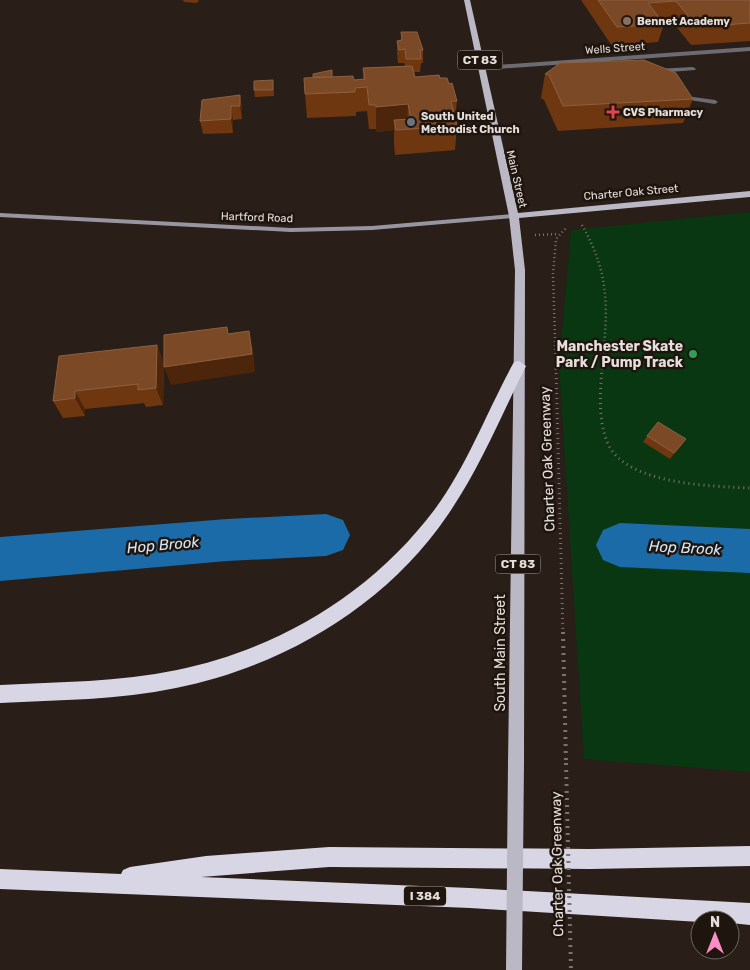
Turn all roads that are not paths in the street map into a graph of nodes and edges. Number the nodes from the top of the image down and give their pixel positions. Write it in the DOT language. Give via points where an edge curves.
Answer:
graph roads {
  1 [pos="467,0"];
  2 [pos="750,48"];
  3 [pos="482,68"];
  4 [pos="693,69"];
  5 [pos="644,72"];
  6 [pos="673,95"];
  7 [pos="715,102"];
  8 [pos="750,194"];
  9 [pos="0,215"];
  10 [pos="514,216"];
  11 [pos="519,366"];
  12 [pos="0,694"];
  13 [pos="750,856"];
  14 [pos="0,879"];
  15 [pos="99,882"];
  16 [pos="750,914"];
  17 [pos="514,970"];
  1 -- 3 [label="main road, Main Street / CT 83"];
  2 -- 3 [label="street, Wells Street"];
  3 -- 10 [label="main road, Main Street / CT 83"];
  4 -- 5 [label="street"];
  6 -- 7 [label="street"];
  8 -- 10 [label="main road, Charter Oak Street"];
  9 -- 10 [label="main road, Hartford Road" via="291,230 372,228"];
  10 -- 11 [label="main road, South Main Street / CT 83" via="520,270"];
  11 -- 12 [label="highway" via="440,514 390,570 317,624 250,657 178,679 119,687"];
  11 -- 17 [label="main road, South Main Street / CT 83, bridge"];
  13 -- 15 [label="highway" via="590,859 329,857 206,866"];
  14 -- 15 [label="highway, I 384"];
  15 -- 16 [label="highway, I 384"];
}
